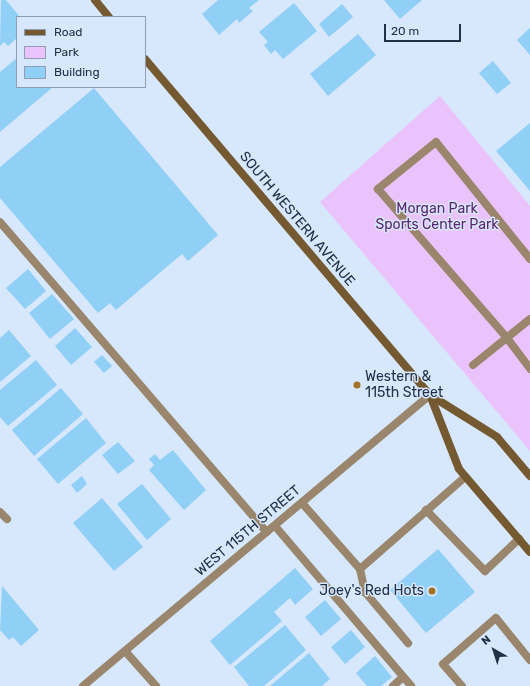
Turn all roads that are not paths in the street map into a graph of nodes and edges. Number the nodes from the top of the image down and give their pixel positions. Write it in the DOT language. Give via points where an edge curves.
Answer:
graph roads {
  1 [pos="95,0"];
  2 [pos="108,16"];
  3 [pos="146,60"];
  4 [pos="0,222"];
  5 [pos="530,259"];
  6 [pos="530,319"];
  7 [pos="507,338"];
  8 [pos="473,365"];
  9 [pos="530,369"];
  10 [pos="430,395"];
  11 [pos="530,476"];
  12 [pos="465,477"];
  13 [pos="302,503"];
  14 [pos="426,510"];
  15 [pos="0,512"];
  16 [pos="7,519"];
  17 [pos="274,526"];
  18 [pos="267,532"];
  19 [pos="518,539"];
  20 [pos="530,552"];
  21 [pos="360,569"];
  22 [pos="408,643"];
  23 [pos="125,651"];
  24 [pos="530,660"];
  25 [pos="403,677"];
  26 [pos="83,686"];
  27 [pos="156,686"];
  28 [pos="393,686"];
  29 [pos="411,686"];
  30 [pos="462,686"];
  1 -- 2 [label="main road"];
  3 -- 10 [label="main road, SOUTH WESTERN AVENUE"];
  4 -- 18 [label="street"];
  5 -- 7 [label="street" via="436,142 378,189"];
  6 -- 7 [label="street"];
  7 -- 8 [label="street"];
  7 -- 9 [label="street"];
  10 -- 11 [label="main road, SOUTH WESTERN AVENUE" via="497,437"];
  10 -- 12 [label="main road, SOUTH WESTERN AVENUE" via="459,469"];
  10 -- 13 [label="street, WEST 115TH STREET"];
  12 -- 14 [label="street"];
  12 -- 19 [label="main road, SOUTH WESTERN AVENUE"];
  13 -- 17 [label="street, WEST 115TH STREET"];
  13 -- 21 [label="street"];
  14 -- 19 [label="street" via="485,571"];
  14 -- 21 [label="street"];
  15 -- 16 [label="street"];
  17 -- 18 [label="street, WEST 115TH STREET"];
  17 -- 25 [label="street"];
  18 -- 23 [label="street, WEST 115TH STREET"];
  19 -- 20 [label="main road, SOUTH WESTERN AVENUE"];
  21 -- 22 [label="street" via="365,592"];
  23 -- 26 [label="street, WEST 115TH STREET"];
  23 -- 27 [label="street"];
  24 -- 30 [label="street" via="496,618 443,664"];
  25 -- 28 [label="street"];
  25 -- 29 [label="street"];
}
